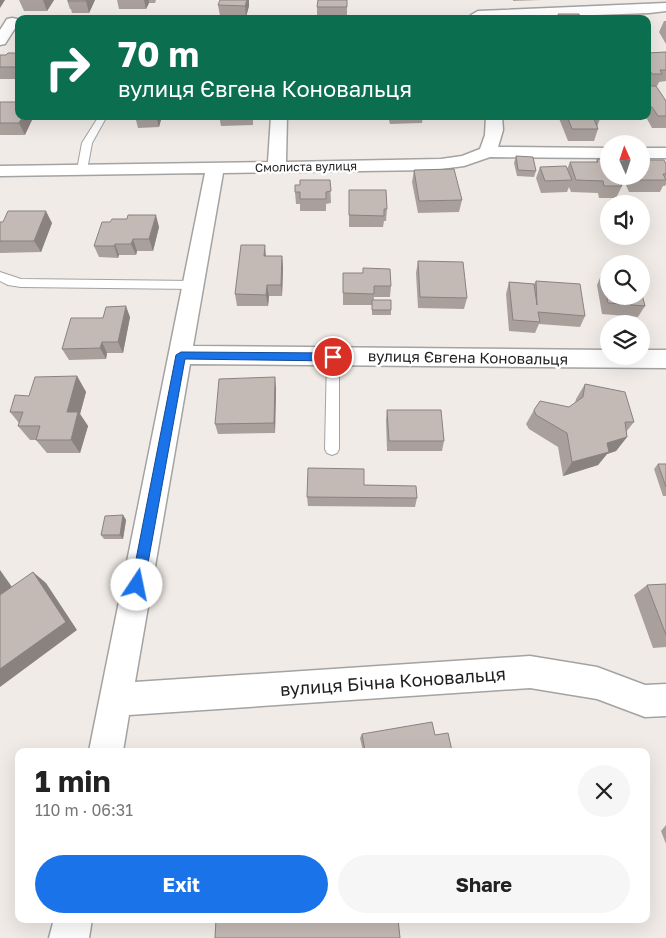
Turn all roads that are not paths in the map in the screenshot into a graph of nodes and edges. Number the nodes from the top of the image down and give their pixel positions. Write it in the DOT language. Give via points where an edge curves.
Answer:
graph roads {
  1 [pos="475,0"];
  2 [pos="666,7"];
  3 [pos="478,15"];
  4 [pos="527,15"];
  5 [pos="10,23"];
  6 [pos="0,42"];
  7 [pos="101,120"];
  8 [pos="279,120"];
  9 [pos="494,120"];
  10 [pos="486,152"];
  11 [pos="600,153"];
  12 [pos="650,153"];
  13 [pos="666,153"];
  14 [pos="277,168"];
  15 [pos="215,169"];
  16 [pos="82,170"];
  17 [pos="0,171"];
  18 [pos="0,276"];
  19 [pos="194,285"];
  20 [pos="181,355"];
  21 [pos="333,357"];
  22 [pos="666,359"];
  23 [pos="332,449"];
  24 [pos="116,700"];
  25 [pos="666,700"];
  26 [pos="107,748"];
  27 [pos="72,923"];
  28 [pos="69,938"];
  1 -- 3 [label="street"];
  2 -- 4 [label="street"];
  5 -- 6 [label="street"];
  7 -- 16 [label="lane" via="87,143"];
  8 -- 14 [label="street"];
  9 -- 10 [label="street" via="493,142"];
  10 -- 11 [label="street, Смолиста вулиця"];
  10 -- 14 [label="street, Смолиста вулиця" via="451,164"];
  12 -- 13 [label="street"];
  14 -- 15 [label="street, Смолиста вулиця"];
  15 -- 16 [label="street, Смолиста вулиця"];
  15 -- 19 [label="street"];
  16 -- 17 [label="street, Смолиста вулиця"];
  18 -- 19 [label="lane" via="21,283"];
  19 -- 20 [label="street"];
  20 -- 21 [label="street, вулиця Євгена Коновальця"];
  20 -- 24 [label="street"];
  21 -- 22 [label="street, вулиця Євгена Коновальця"];
  21 -- 23 [label="lane"];
  24 -- 25 [label="street, вулиця Бічна Коновальця" via="530,672 597,683 645,701"];
  24 -- 26 [label="street"];
  27 -- 28 [label="street"];
}
